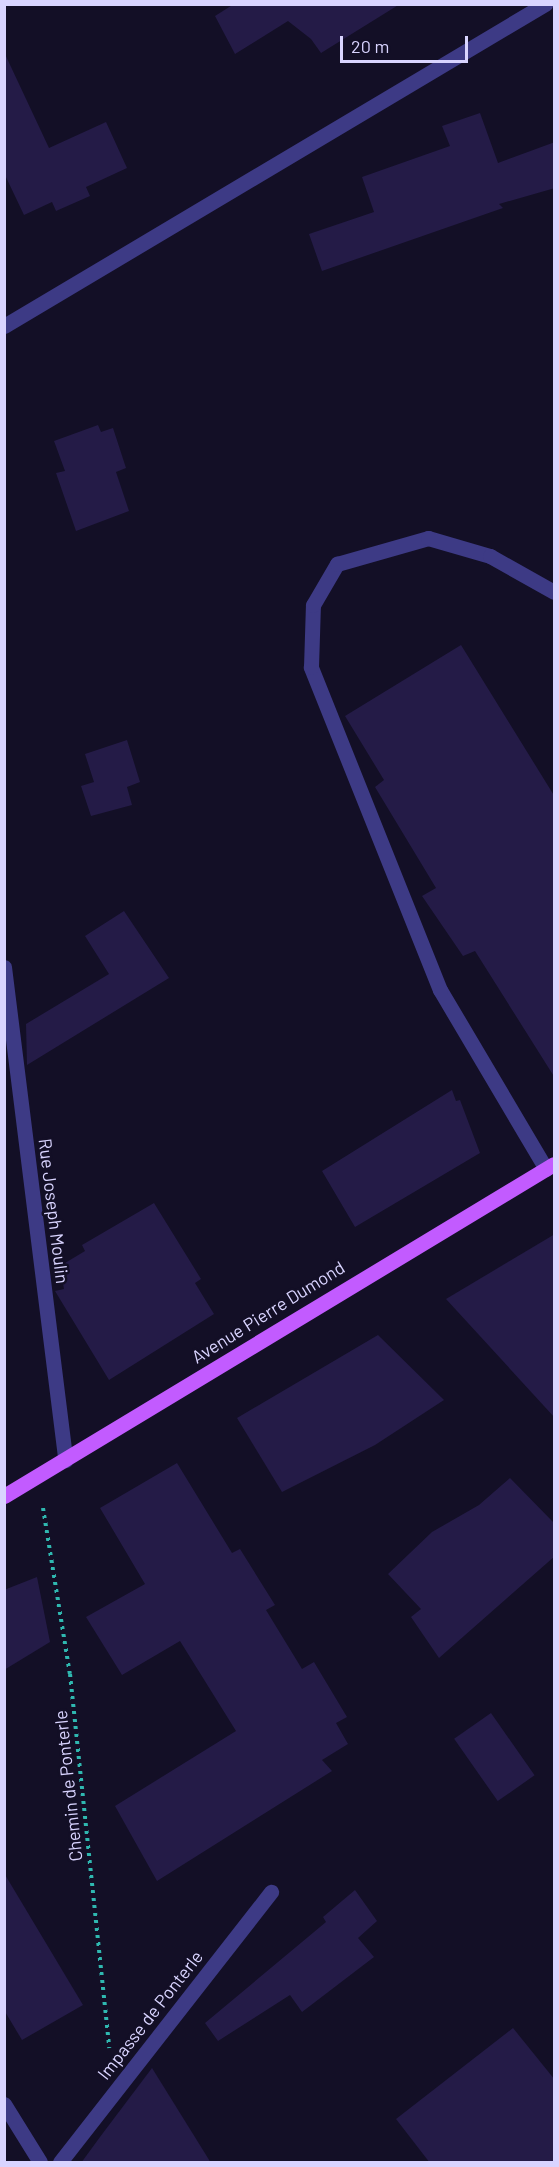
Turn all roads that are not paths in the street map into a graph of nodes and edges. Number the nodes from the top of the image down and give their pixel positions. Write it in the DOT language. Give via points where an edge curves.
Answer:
graph roads {
  1 [pos="545,4"];
  2 [pos="4,326"];
  3 [pos="555,592"];
  4 [pos="4,967"];
  5 [pos="550,1167"];
  6 [pos="65,1460"];
  7 [pos="4,1496"];
  8 [pos="271,1892"];
  9 [pos="4,2104"];
  10 [pos="40,2163"];
  11 [pos="60,2163"];
  1 -- 2 [label="street"];
  3 -- 5 [label="street" via="490,556 428,538 338,564 313,605 311,667 440,990"];
  4 -- 6 [label="street, Rue Joseph Moulin"];
  5 -- 6 [label="main road, Avenue Pierre Dumond"];
  6 -- 7 [label="main road, Avenue Pierre Dumond"];
  8 -- 11 [label="street, Impasse de Ponterle"];
  9 -- 10 [label="street"];
}
